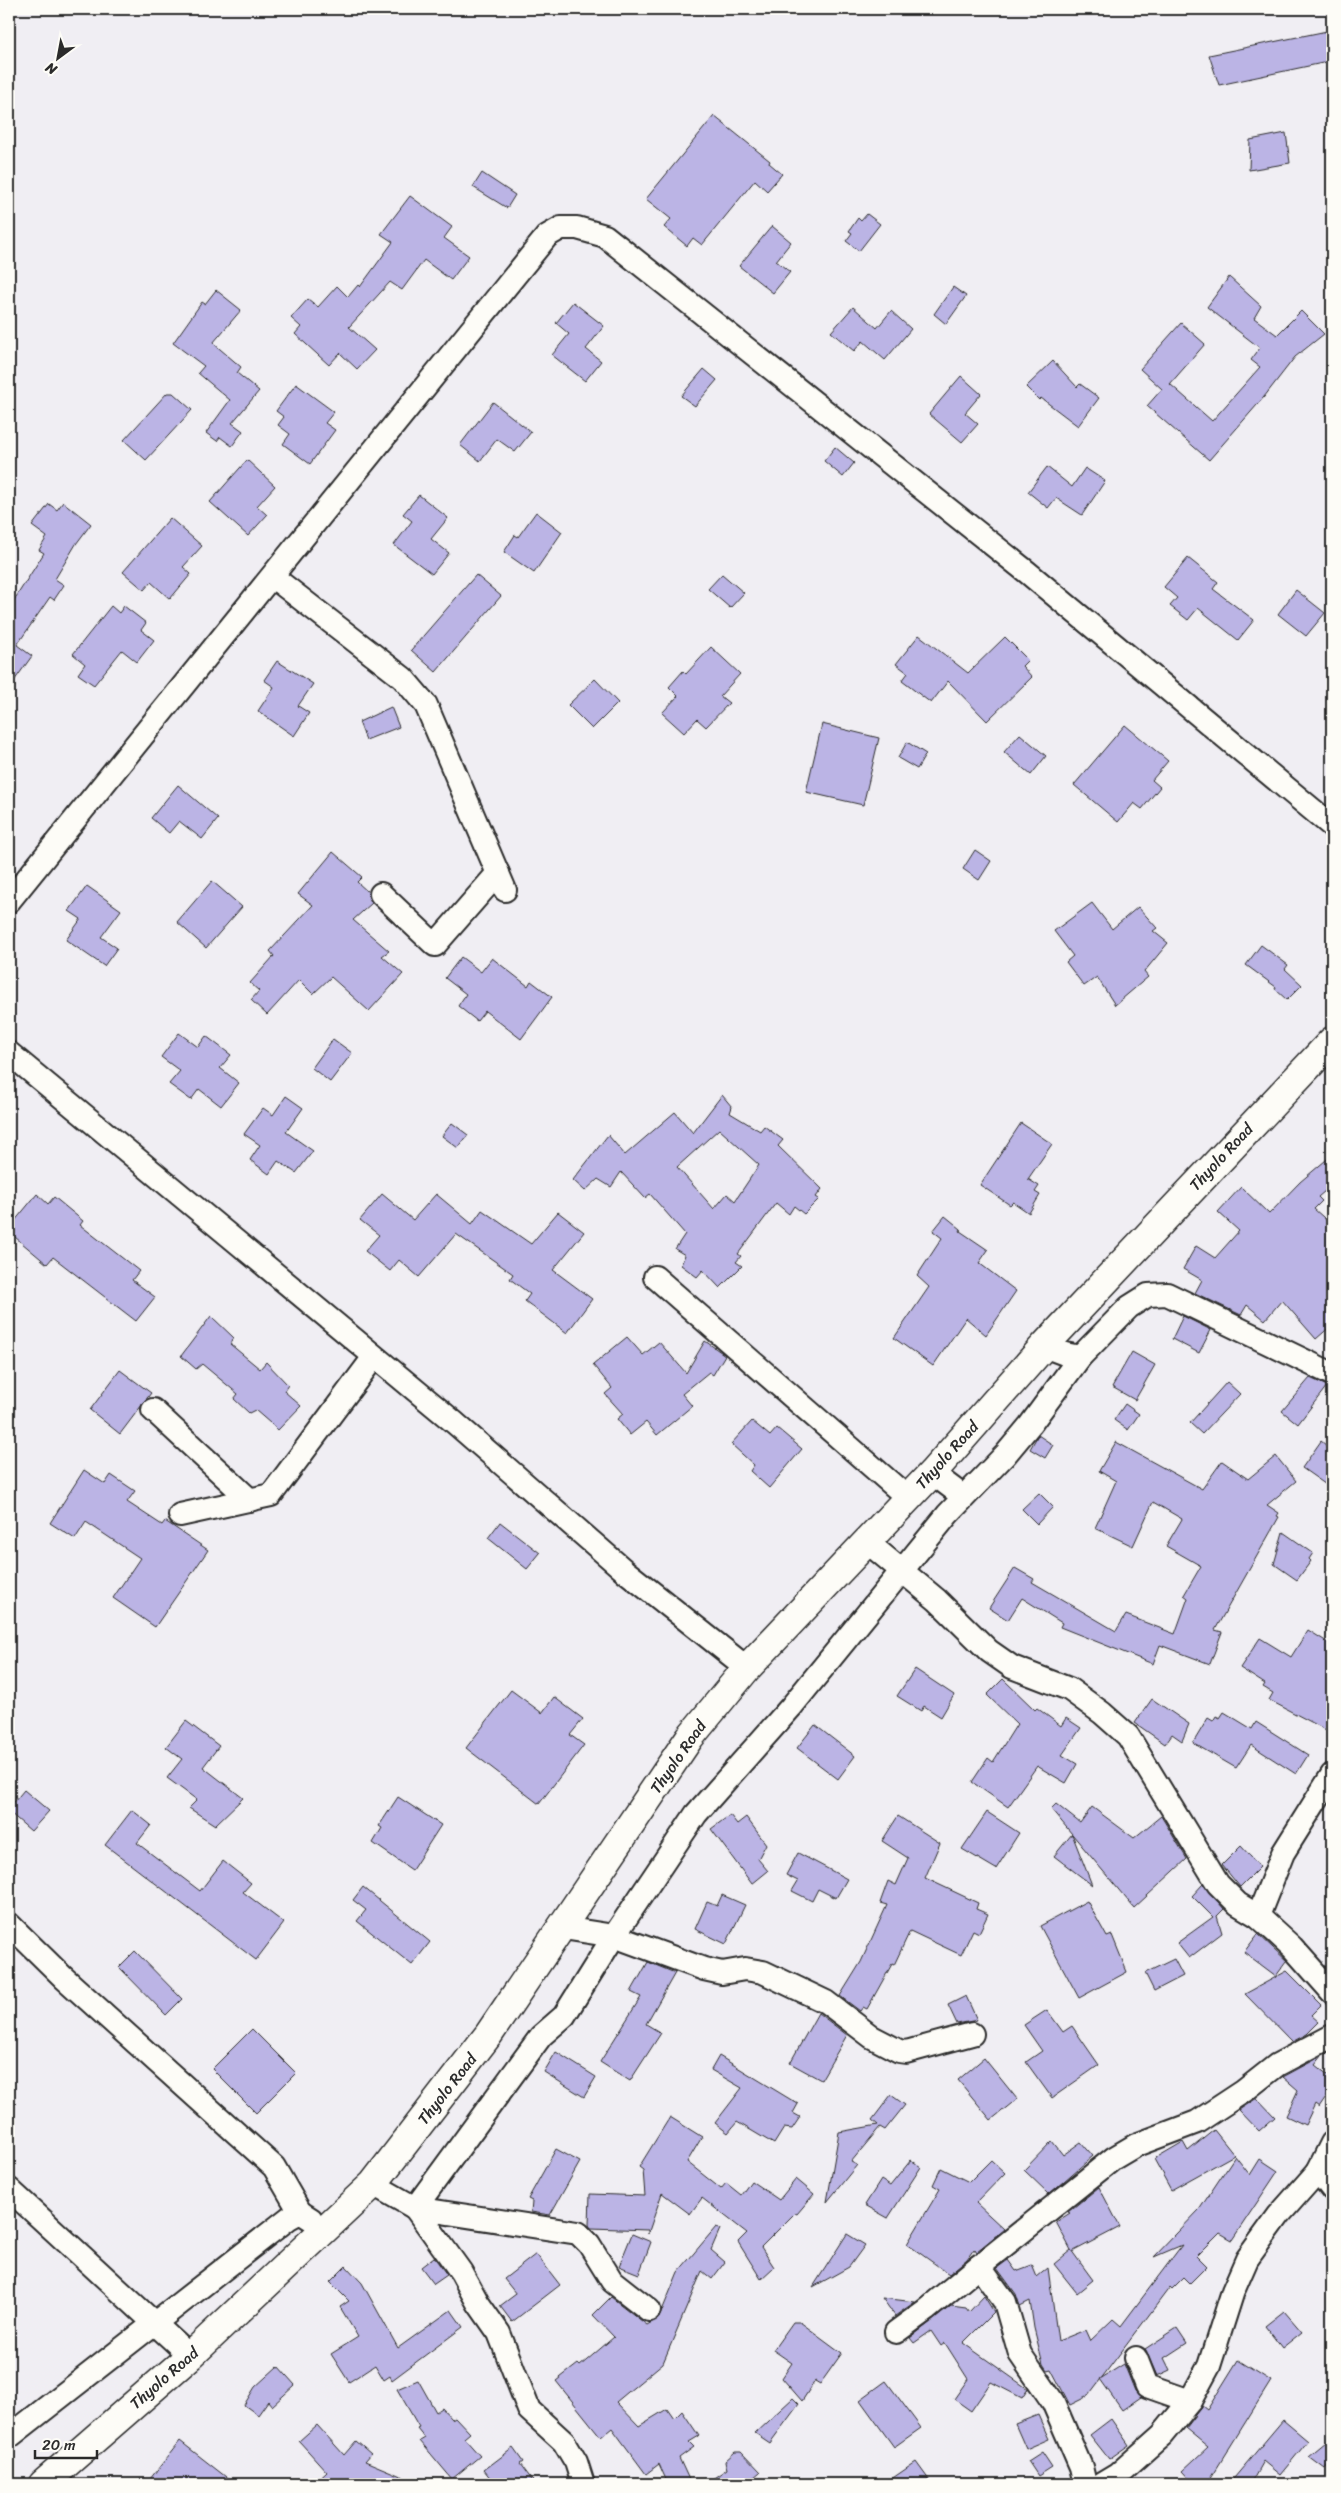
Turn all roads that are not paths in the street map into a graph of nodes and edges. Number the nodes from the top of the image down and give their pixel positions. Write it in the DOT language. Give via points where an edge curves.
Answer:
graph roads {
  1 [pos="273,576"];
  2 [pos="1332,826"];
  3 [pos="381,894"];
  4 [pos="9,901"];
  5 [pos="1332,1040"];
  6 [pos="9,1053"];
  7 [pos="655,1277"];
  8 [pos="1044,1346"];
  9 [pos="1080,1356"];
  10 [pos="374,1357"];
  11 [pos="1332,1374"];
  12 [pos="152,1410"];
  13 [pos="932,1473"];
  14 [pos="964,1496"];
  15 [pos="908,1498"];
  16 [pos="250,1500"];
  17 [pos="180,1515"];
  18 [pos="866,1541"];
  19 [pos="901,1570"];
  20 [pos="747,1668"];
  21 [pos="1332,1775"];
  22 [pos="1258,1916"];
  23 [pos="9,1924"];
  24 [pos="563,1928"];
  25 [pos="614,1936"];
  26 [pos="1332,1992"];
  27 [pos="972,2034"];
  28 [pos="1332,2036"];
  29 [pos="1332,2143"];
  30 [pos="1318,2171"];
  31 [pos="373,2184"];
  32 [pos="9,2189"];
  33 [pos="1332,2189"];
  34 [pos="415,2208"];
  35 [pos="300,2212"];
  36 [pos="326,2230"];
  37 [pos="979,2266"];
  38 [pos="649,2310"];
  39 [pos="155,2323"];
  40 [pos="896,2332"];
  41 [pos="190,2356"];
  42 [pos="1136,2358"];
  43 [pos="1190,2401"];
  44 [pos="9,2437"];
  45 [pos="43,2484"];
  46 [pos="583,2484"];
  47 [pos="1085,2484"];
  48 [pos="1102,2484"];
  1 -- 2 [label="street" via="547,236 561,228 577,228 605,236 682,296 1026,572"];
  1 -- 3 [label="street" via="403,678 426,705 502,881 435,945"];
  1 -- 4 [label="street"];
  5 -- 8 [label="highway, Thyolo Road"];
  6 -- 10 [label="street"];
  7 -- 15 [label="street"];
  8 -- 9 [label="street"];
  8 -- 13 [label="highway, Thyolo Road"];
  9 -- 11 [label="street" via="1130,1307 1148,1295 1167,1294"];
  9 -- 14 [label="street" via="1030,1425"];
  10 -- 16 [label="street" via="271,1495"];
  10 -- 20 [label="street" via="625,1571"];
  12 -- 16 [label="street"];
  13 -- 14 [label="street"];
  13 -- 15 [label="highway, Thyolo Road"];
  14 -- 19 [label="street"];
  15 -- 18 [label="highway, Thyolo Road"];
  16 -- 17 [label="street"];
  18 -- 19 [label="street"];
  18 -- 20 [label="highway, Thyolo Road"];
  19 -- 22 [label="street" via="989,1651 1012,1666 1069,1689 1128,1736 1218,1884 1238,1904"];
  19 -- 25 [label="street" via="791,1707 696,1814"];
  20 -- 24 [label="highway, Thyolo Road" via="690,1737"];
  21 -- 22 [label="street" via="1283,1852"];
  22 -- 26 [label="street" via="1292,1947"];
  23 -- 35 [label="street" via="274,2167"];
  24 -- 25 [label="street"];
  24 -- 31 [label="highway, Thyolo Road" via="489,2034"];
  25 -- 27 [label="street" via="722,1973 745,1968 763,1972 826,2002 872,2037 899,2051 906,2052"];
  25 -- 34 [label="street" via="564,2016 541,2036"];
  28 -- 37 [label="street" via="1276,2065 1197,2122 1136,2145 1114,2158"];
  29 -- 30 [label="street"];
  30 -- 33 [label="street"];
  30 -- 43 [label="street" via="1279,2214 1247,2259 1209,2366"];
  31 -- 34 [label="street"];
  31 -- 36 [label="highway, Thyolo Road"];
  32 -- 39 [label="street"];
  34 -- 38 [label="street" via="578,2233 589,2244 612,2281"];
  34 -- 46 [label="street" via="499,2333 529,2410 564,2442 576,2462"];
  35 -- 36 [label="street"];
  35 -- 39 [label="street"];
  36 -- 41 [label="highway, Thyolo Road"];
  37 -- 40 [label="street"];
  37 -- 47 [label="street" via="1005,2302 1020,2354 1053,2402"];
  39 -- 41 [label="street"];
  39 -- 44 [label="street"];
  41 -- 45 [label="highway, Thyolo Road"];
  42 -- 43 [label="street" via="1147,2386"];
  43 -- 48 [label="street" via="1162,2435 1117,2475"];
}
